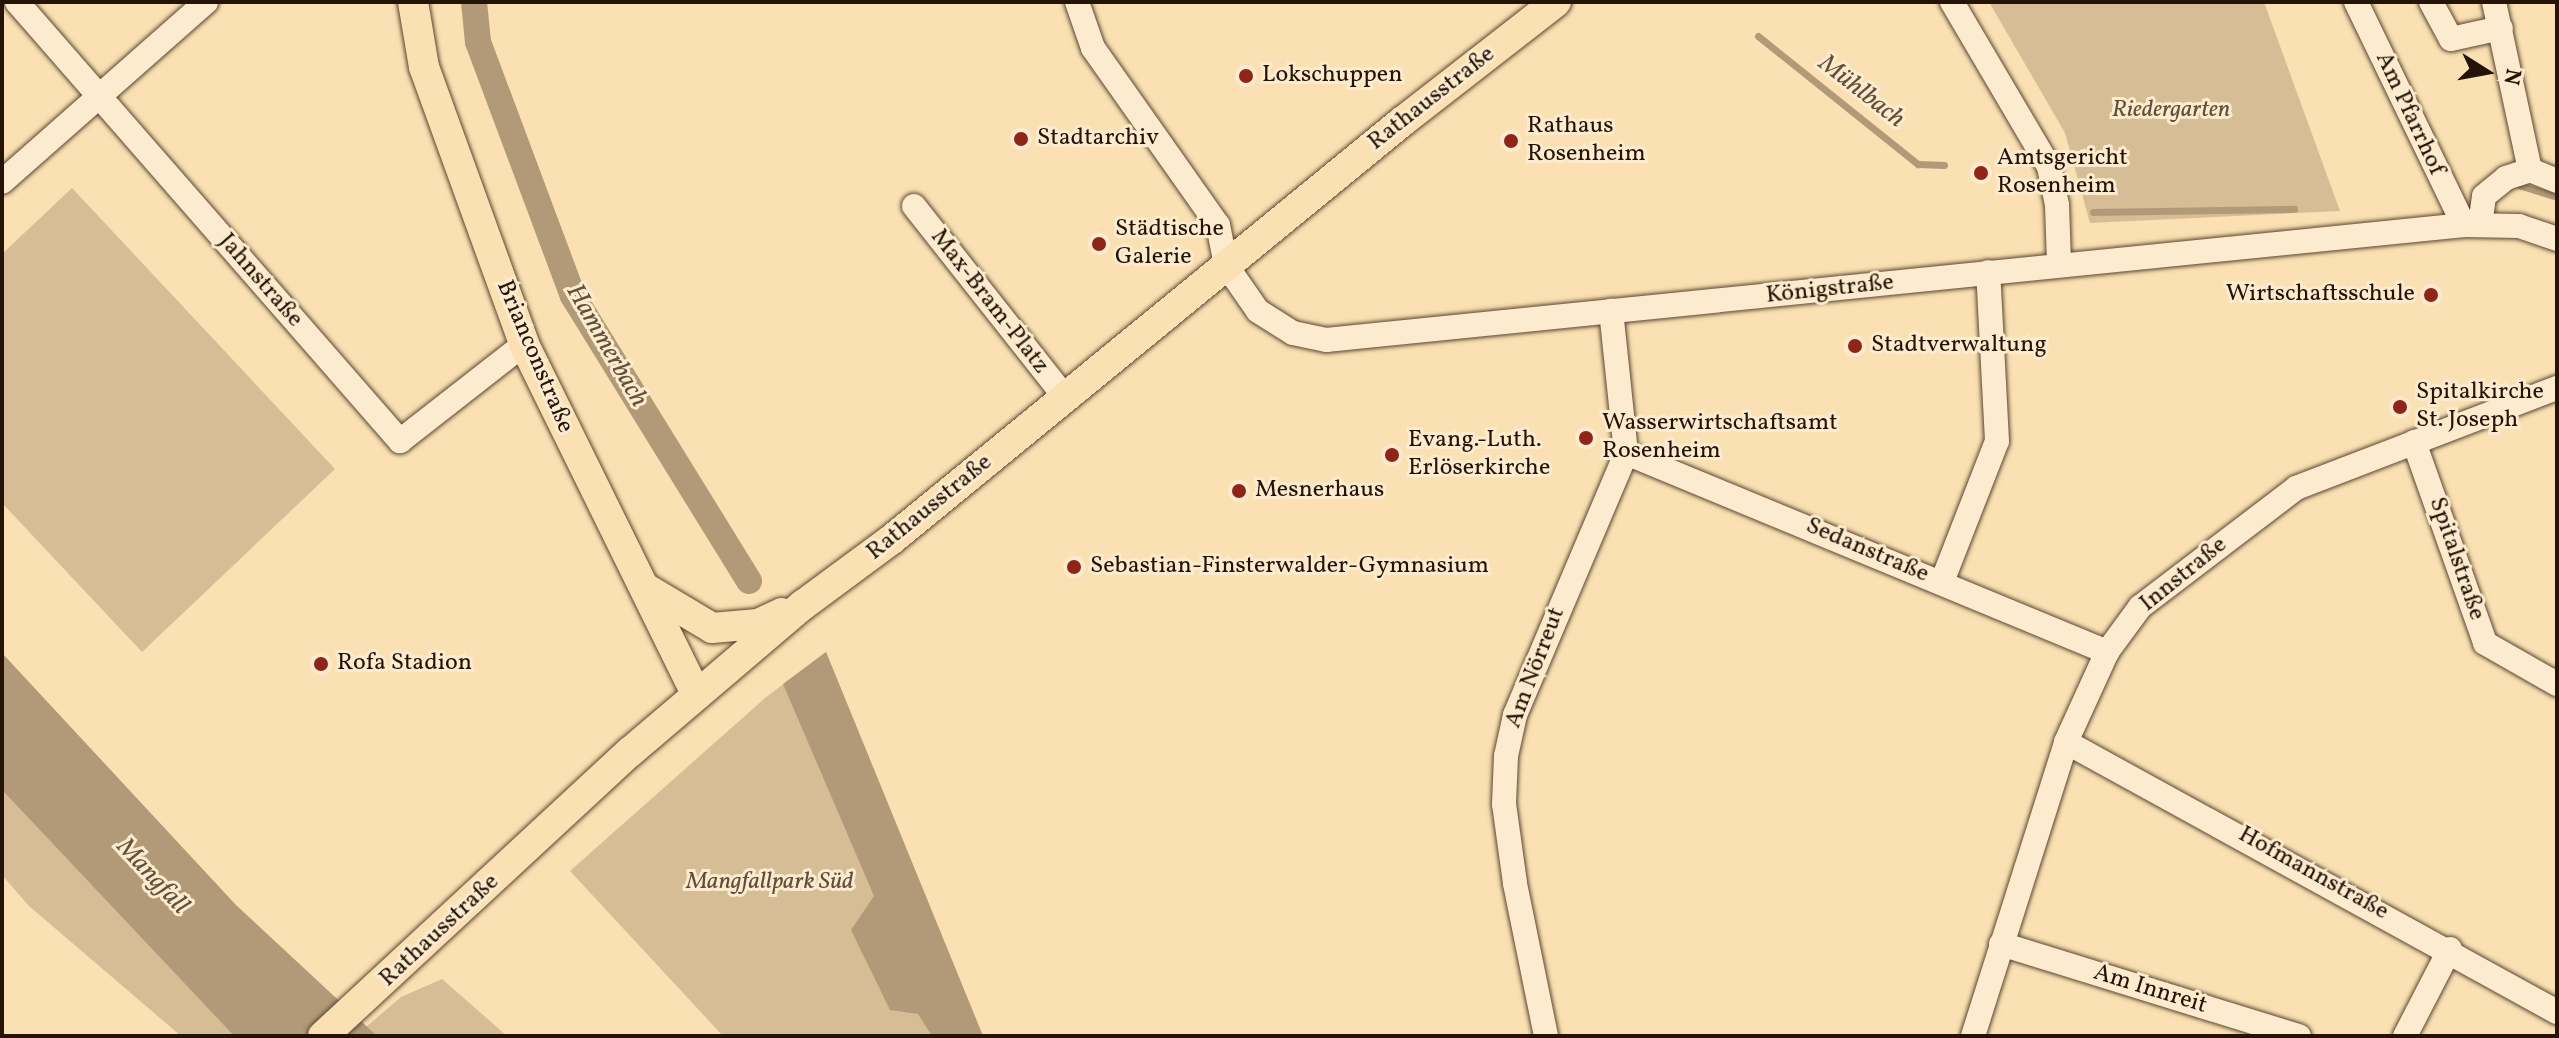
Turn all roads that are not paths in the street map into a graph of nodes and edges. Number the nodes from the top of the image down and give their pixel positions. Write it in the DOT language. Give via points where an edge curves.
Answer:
graph roads {
  1 [pos="17,2"];
  2 [pos="206,2"];
  3 [pos="413,2"];
  4 [pos="1077,2"];
  5 [pos="1556,2"];
  6 [pos="1952,2"];
  7 [pos="2356,2"];
  8 [pos="2431,2"];
  9 [pos="2494,2"];
  10 [pos="2501,28"];
  11 [pos="99,96"];
  12 [pos="2530,170"];
  13 [pos="2557,181"];
  14 [pos="2,182"];
  15 [pos="914,206"];
  16 [pos="2472,225"];
  17 [pos="2557,239"];
  18 [pos="2059,263"];
  19 [pos="1226,265"];
  20 [pos="1988,272"];
  21 [pos="1611,311"];
  22 [pos="524,344"];
  23 [pos="2557,388"];
  24 [pos="1065,397"];
  25 [pos="2414,442"];
  26 [pos="1626,453"];
  27 [pos="1942,582"];
  28 [pos="640,584"];
  29 [pos="803,605"];
  30 [pos="2107,652"];
  31 [pos="2557,684"];
  32 [pos="697,695"];
  33 [pos="2066,742"];
  34 [pos="2001,944"];
  35 [pos="2450,949"];
  36 [pos="2557,1012"];
  37 [pos="323,1036"];
  38 [pos="1546,1036"];
  39 [pos="1973,1036"];
  40 [pos="2299,1036"];
  41 [pos="2405,1036"];
  1 -- 11 [label="street, Jahnstraße"];
  2 -- 11 [label="street"];
  3 -- 22 [label="main road, Brianconstraße" via="424,67"];
  4 -- 19 [label="street" via="1093,48 1218,225"];
  5 -- 19 [label="main road, Rathausstraße"];
  6 -- 18 [label="street" via="2049,167 2057,205"];
  7 -- 16 [label="street, Am Pfarrhof"];
  8 -- 10 [label="street" via="2451,39"];
  9 -- 10 [label="street"];
  10 -- 12 [label="street"];
  11 -- 14 [label="street"];
  11 -- 22 [label="street, Jahnstraße" via="400,441"];
  12 -- 13 [label="street"];
  12 -- 16 [label="street" via="2506,178 2484,196"];
  15 -- 24 [label="street, Max-Bram-Platz"];
  16 -- 17 [label="street, Königstraße" via="2519,226"];
  16 -- 18 [label="street, Königstraße"];
  18 -- 20 [label="street, Königstraße"];
  19 -- 21 [label="street, Königstraße" via="1258,311 1293,333 1326,340"];
  19 -- 24 [label="main road, Rathausstraße"];
  20 -- 21 [label="street, Königstraße"];
  20 -- 27 [label="street" via="1997,441"];
  21 -- 26 [label="street, Am Nörreut"];
  22 -- 28 [label="main road, Brianconstraße"];
  23 -- 25 [label="street, Innstraße"];
  24 -- 29 [label="main road, Rathausstraße"];
  25 -- 30 [label="street, Innstraße" via="2296,488 2140,607"];
  25 -- 31 [label="street, Spitalstraße" via="2485,643"];
  26 -- 27 [label="street, Sedanstraße"];
  26 -- 38 [label="street, Am Nörreut" via="1515,715 1506,756 1504,804 1515,883"];
  27 -- 30 [label="street, Sedanstraße"];
  28 -- 29 [label="main road" via="712,628 758,624"];
  28 -- 32 [label="main road, Brianconstraße"];
  29 -- 32 [label="main road, Rathausstraße"];
  30 -- 33 [label="street, Innstraße"];
  32 -- 37 [label="main road, Rathausstraße"];
  33 -- 34 [label="street, Innstraße"];
  33 -- 35 [label="street, Hofmannstraße"];
  34 -- 39 [label="street, Innstraße"];
  34 -- 40 [label="street, Am Innreit"];
  35 -- 36 [label="street, Hofmannstraße"];
  35 -- 41 [label="street"];
}
